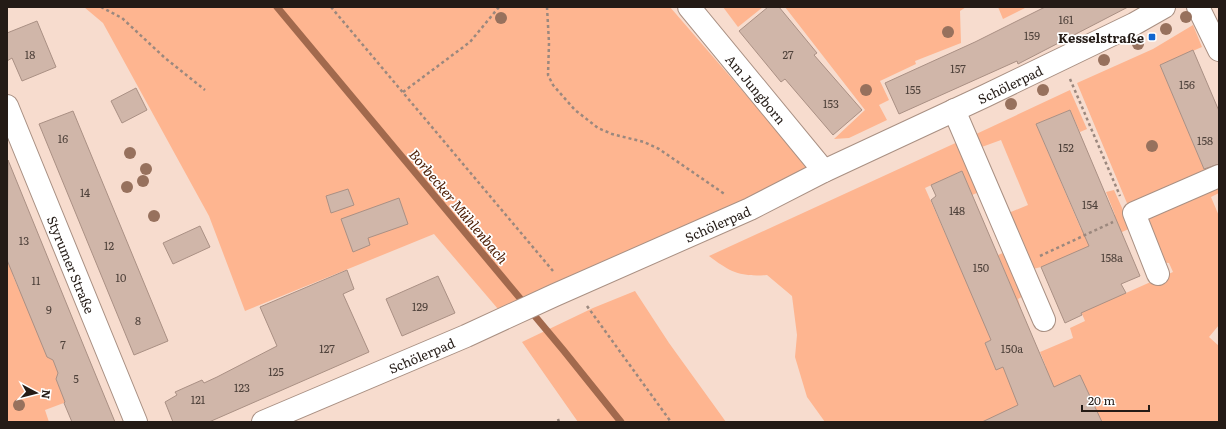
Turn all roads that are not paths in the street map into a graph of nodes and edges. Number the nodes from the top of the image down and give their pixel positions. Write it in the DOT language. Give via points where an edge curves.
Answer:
graph roads {
  1 [pos="689,7"];
  2 [pos="1164,7"];
  3 [pos="1198,7"];
  4 [pos="1219,50"];
  5 [pos="7,106"];
  6 [pos="954,110"];
  7 [pos="824,171"];
  8 [pos="1219,176"];
  9 [pos="1158,274"];
  10 [pos="1044,320"];
  11 [pos="136,422"];
  12 [pos="263,422"];
  1 -- 7 [label="street, Am Jungborn"];
  2 -- 6 [label="street, Schölerpad"];
  3 -- 4 [label="street"];
  5 -- 11 [label="street, Styrumer Straße"];
  6 -- 7 [label="street, Schölerpad"];
  6 -- 10 [label="street"];
  7 -- 12 [label="street, Schölerpad" via="750,209 466,336"];
  8 -- 9 [label="street" via="1131,214"];
}
